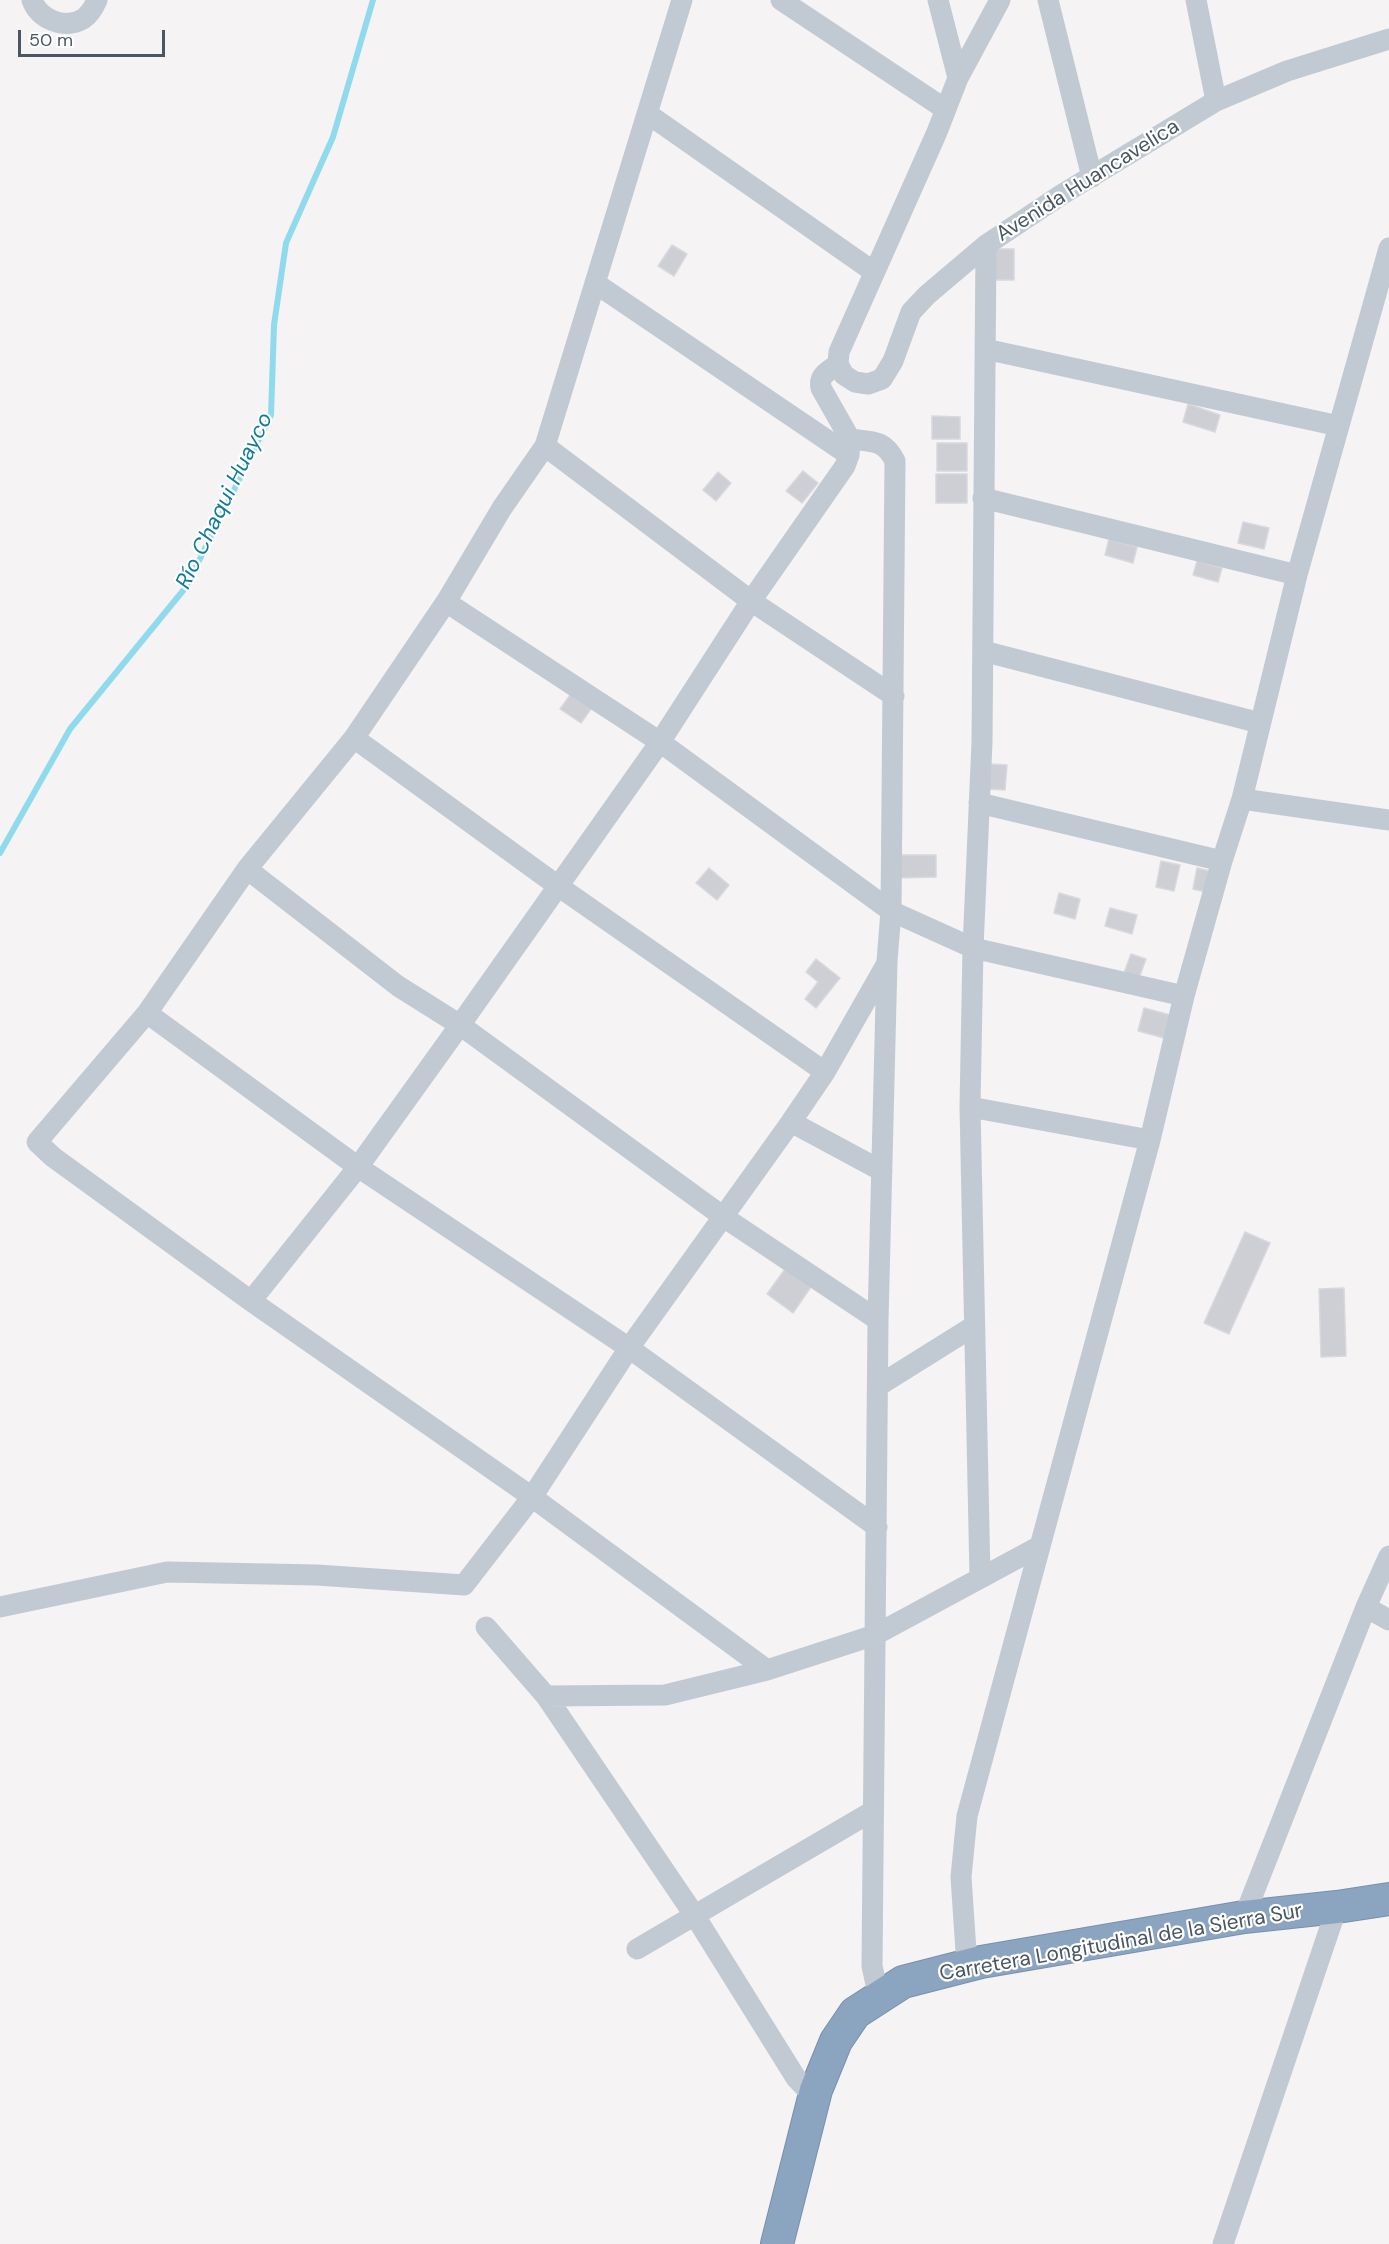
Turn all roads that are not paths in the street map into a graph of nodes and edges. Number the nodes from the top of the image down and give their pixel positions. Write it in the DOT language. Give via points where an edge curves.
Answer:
graph roads {
  1 [pos="32,0"];
  2 [pos="98,0"];
  3 [pos="682,0"];
  4 [pos="782,0"];
  5 [pos="938,0"];
  6 [pos="1000,0"];
  7 [pos="1048,0"];
  8 [pos="1196,0"];
  9 [pos="1389,39"];
  10 [pos="958,78"];
  11 [pos="1216,101"];
  12 [pos="945,109"];
  13 [pos="648,114"];
  14 [pos="1092,177"];
  15 [pos="986,245"];
  16 [pos="1389,248"];
  17 [pos="874,272"];
  18 [pos="595,283"];
  19 [pos="985,349"];
  20 [pos="841,370"];
  21 [pos="1339,426"];
  22 [pos="545,446"];
  23 [pos="850,447"];
  24 [pos="983,498"];
  25 [pos="1297,575"];
  26 [pos="750,600"];
  27 [pos="446,602"];
  28 [pos="983,651"];
  29 [pos="894,696"];
  30 [pos="1260,723"];
  31 [pos="354,738"];
  32 [pos="660,742"];
  33 [pos="1242,800"];
  34 [pos="979,803"];
  35 [pos="1389,820"];
  36 [pos="1222,861"];
  37 [pos="247,869"];
  38 [pos="558,886"];
  39 [pos="891,911"];
  40 [pos="973,948"];
  41 [pos="888,962"];
  42 [pos="1185,996"];
  43 [pos="147,1013"];
  44 [pos="460,1025"];
  45 [pos="825,1072"];
  46 [pos="970,1107"];
  47 [pos="792,1122"];
  48 [pos="1150,1140"];
  49 [pos="357,1167"];
  50 [pos="882,1172"];
  51 [pos="725,1218"];
  52 [pos="251,1301"];
  53 [pos="878,1320"];
  54 [pos="974,1326"];
  55 [pos="629,1348"];
  56 [pos="878,1386"];
  57 [pos="532,1497"];
  58 [pos="877,1527"];
  59 [pos="1040,1546"];
  60 [pos="1389,1556"];
  61 [pos="980,1577"];
  62 [pos="1366,1606"];
  63 [pos="0,1607"];
  64 [pos="1389,1620"];
  65 [pos="486,1627"];
  66 [pos="875,1635"];
  67 [pos="767,1670"];
  68 [pos="546,1696"];
  69 [pos="873,1811"];
  70 [pos="1389,1899"];
  71 [pos="1337,1907"];
  72 [pos="695,1916"];
  73 [pos="1244,1917"];
  74 [pos="637,1949"];
  75 [pos="967,1966"];
  76 [pos="879,1998"];
  77 [pos="814,2098"];
  78 [pos="777,2244"];
  79 [pos="1223,2244"];
  1 -- 2 [label="street" via="36,10 49,20 65,23 82,20"];
  3 -- 13 [label="street"];
  4 -- 12 [label="street"];
  5 -- 10 [label="street"];
  6 -- 10 [label="street"];
  7 -- 14 [label="street"];
  8 -- 11 [label="street"];
  9 -- 11 [label="street, Avenida Huancavelica" via="1287,71"];
  10 -- 12 [label="street"];
  11 -- 14 [label="street, Avenida Huancavelica"];
  12 -- 17 [label="street"];
  13 -- 17 [label="street"];
  13 -- 18 [label="street"];
  14 -- 15 [label="street, Avenida Huancavelica"];
  15 -- 19 [label="street"];
  15 -- 20 [label="street, Avenida Huancavelica" via="911,312 882,379 868,384 855,382"];
  16 -- 21 [label="street"];
  17 -- 20 [label="street" via="839,352"];
  18 -- 22 [label="street"];
  18 -- 23 [label="street"];
  19 -- 21 [label="street"];
  19 -- 24 [label="street"];
  20 -- 23 [label="street" via="822,376 819,382"];
  21 -- 25 [label="street"];
  22 -- 26 [label="street"];
  22 -- 27 [label="street" via="502,508"];
  23 -- 26 [label="street" via="845,466"];
  23 -- 29 [label="street" via="880,443 895,461"];
  24 -- 25 [label="street"];
  24 -- 28 [label="street"];
  25 -- 30 [label="street"];
  26 -- 29 [label="street"];
  26 -- 32 [label="street"];
  27 -- 31 [label="street"];
  27 -- 32 [label="street"];
  28 -- 30 [label="street"];
  28 -- 34 [label="street"];
  29 -- 39 [label="street"];
  30 -- 33 [label="street"];
  31 -- 37 [label="street"];
  31 -- 38 [label="street"];
  32 -- 38 [label="street"];
  32 -- 39 [label="street"];
  33 -- 35 [label="street"];
  33 -- 36 [label="street"];
  34 -- 36 [label="street"];
  34 -- 40 [label="street"];
  36 -- 42 [label="street"];
  37 -- 43 [label="street"];
  37 -- 44 [label="street" via="398,986"];
  38 -- 44 [label="street"];
  38 -- 45 [label="street"];
  39 -- 40 [label="street"];
  39 -- 41 [label="street"];
  40 -- 42 [label="street"];
  40 -- 46 [label="street"];
  41 -- 45 [label="street"];
  41 -- 50 [label="street"];
  42 -- 48 [label="street"];
  43 -- 49 [label="street"];
  43 -- 52 [label="street" via="38,1142"];
  44 -- 49 [label="street"];
  44 -- 51 [label="street"];
  45 -- 47 [label="street"];
  46 -- 48 [label="street"];
  46 -- 54 [label="street"];
  47 -- 50 [label="street"];
  47 -- 51 [label="street"];
  48 -- 59 [label="street"];
  49 -- 52 [label="street"];
  49 -- 55 [label="street"];
  50 -- 53 [label="street"];
  51 -- 53 [label="street"];
  51 -- 55 [label="street"];
  52 -- 57 [label="street"];
  53 -- 56 [label="street"];
  54 -- 56 [label="street"];
  54 -- 61 [label="street"];
  55 -- 57 [label="street"];
  55 -- 58 [label="street"];
  56 -- 58 [label="street"];
  57 -- 63 [label="street" via="464,1585 317,1575 167,1572"];
  57 -- 67 [label="street"];
  58 -- 66 [label="street"];
  59 -- 61 [label="street"];
  59 -- 75 [label="street" via="967,1816 961,1877"];
  60 -- 62 [label="street"];
  61 -- 66 [label="street"];
  62 -- 64 [label="street"];
  62 -- 73 [label="street"];
  65 -- 68 [label="street"];
  66 -- 67 [label="street"];
  66 -- 69 [label="street"];
  67 -- 68 [label="street" via="665,1695"];
  68 -- 72 [label="street"];
  69 -- 72 [label="street"];
  69 -- 76 [label="street" via="872,1966"];
  70 -- 71 [label="highway, Carretera Longitudinal de la Sierra Sur"];
  71 -- 73 [label="highway, Carretera Longitudinal de la Sierra Sur"];
  71 -- 79 [label="street"];
  72 -- 74 [label="street"];
  72 -- 77 [label="street" via="796,2078"];
  73 -- 75 [label="highway, Carretera Longitudinal de la Sierra Sur"];
  75 -- 76 [label="highway, Carretera Longitudinal de la Sierra Sur" via="903,1982"];
  76 -- 77 [label="highway, Carretera Longitudinal de la Sierra Sur" via="855,2013 836,2041"];
  77 -- 78 [label="highway, Carretera Longitudinal de la Sierra Sur"];
}
